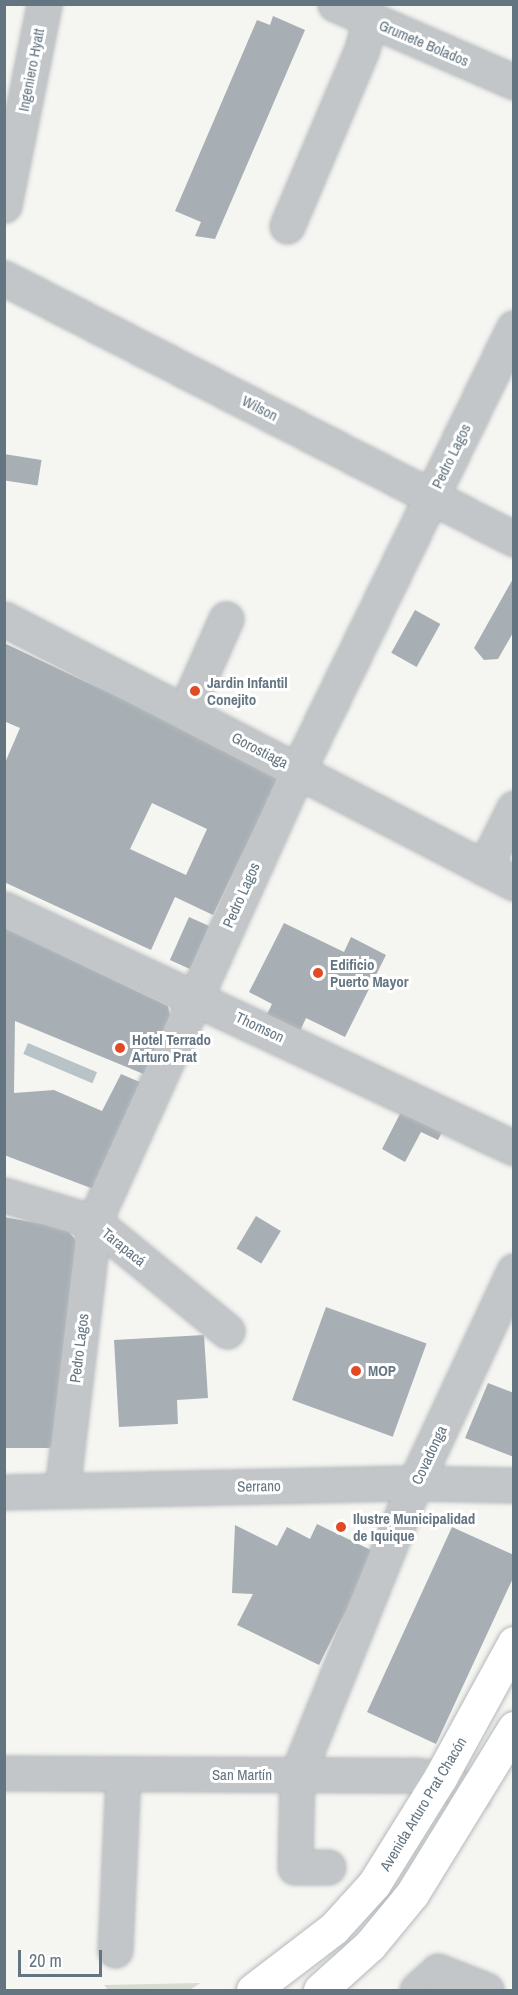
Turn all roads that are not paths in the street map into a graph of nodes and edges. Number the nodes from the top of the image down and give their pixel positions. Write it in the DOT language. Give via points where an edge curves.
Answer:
graph roads {
  1 [pos="44,4"];
  2 [pos="335,4"];
  3 [pos="370,20"];
  4 [pos="513,82"];
  5 [pos="4,206"];
  6 [pos="287,226"];
  7 [pos="4,278"];
  8 [pos="513,328"];
  9 [pos="432,495"];
  10 [pos="513,539"];
  11 [pos="4,619"];
  12 [pos="226,619"];
  13 [pos="185,711"];
  14 [pos="298,770"];
  15 [pos="513,808"];
  16 [pos="484,868"];
  17 [pos="513,883"];
  18 [pos="4,909"];
  19 [pos="195,996"];
  20 [pos="513,1148"];
  21 [pos="4,1195"];
  22 [pos="94,1222"];
  23 [pos="513,1271"];
  24 [pos="227,1331"];
  25 [pos="415,1483"];
  26 [pos="513,1485"];
  27 [pos="62,1490"];
  28 [pos="4,1492"];
  29 [pos="513,1643"];
  30 [pos="513,1728"];
  31 [pos="4,1773"];
  32 [pos="123,1774"];
  33 [pos="297,1775"];
  34 [pos="440,1778"];
  35 [pos="474,1796"];
  36 [pos="328,1867"];
  37 [pos="116,1950"];
  38 [pos="253,1990"];
  39 [pos="320,1990"];
  40 [pos="417,1990"];
  41 [pos="486,1990"];
  1 -- 5 [label="street, Ingeniero Hyatt"];
  2 -- 3 [label="street, Grumete Bolados"];
  3 -- 4 [label="street, Grumete Bolados"];
  3 -- 6 [label="street" via="361,52"];
  7 -- 9 [label="street, Wilson"];
  8 -- 9 [label="street, Pedro Lagos"];
  9 -- 10 [label="street, Wilson"];
  9 -- 14 [label="street, Pedro Lagos"];
  11 -- 13 [label="street, Gorostiaga"];
  12 -- 13 [label="street"];
  13 -- 14 [label="street, Gorostiaga"];
  14 -- 16 [label="street, Gorostiaga"];
  14 -- 19 [label="street, Pedro Lagos"];
  15 -- 16 [label="street"];
  16 -- 17 [label="street, Gorostiaga"];
  18 -- 19 [label="street, Thomson"];
  19 -- 20 [label="street, Thomson"];
  19 -- 22 [label="street, Pedro Lagos"];
  21 -- 22 [label="street, Tarapacá"];
  22 -- 24 [label="street, Tarapacá"];
  22 -- 27 [label="street, Pedro Lagos"];
  23 -- 25 [label="street, Covadonga"];
  25 -- 26 [label="street, Serrano"];
  25 -- 27 [label="street, Serrano"];
  25 -- 33 [label="street, Covadonga"];
  27 -- 28 [label="street, Serrano"];
  29 -- 34 [label="main road, Avenida Arturo Prat Chacón"];
  30 -- 35 [label="main road"];
  31 -- 32 [label="street, San Martín"];
  32 -- 33 [label="street, San Martín"];
  32 -- 37 [label="street"];
  33 -- 34 [label="street, San Martín"];
  33 -- 36 [label="street" via="295,1867"];
  34 -- 35 [label="street, San Martín"];
  34 -- 38 [label="main road, Avenida Arturo Prat Chacón" via="395,1855 355,1907 306,1953"];
  35 -- 39 [label="main road" via="433,1864 392,1920"];
  40 -- 41 [label="street" via="438,1971"];
}
